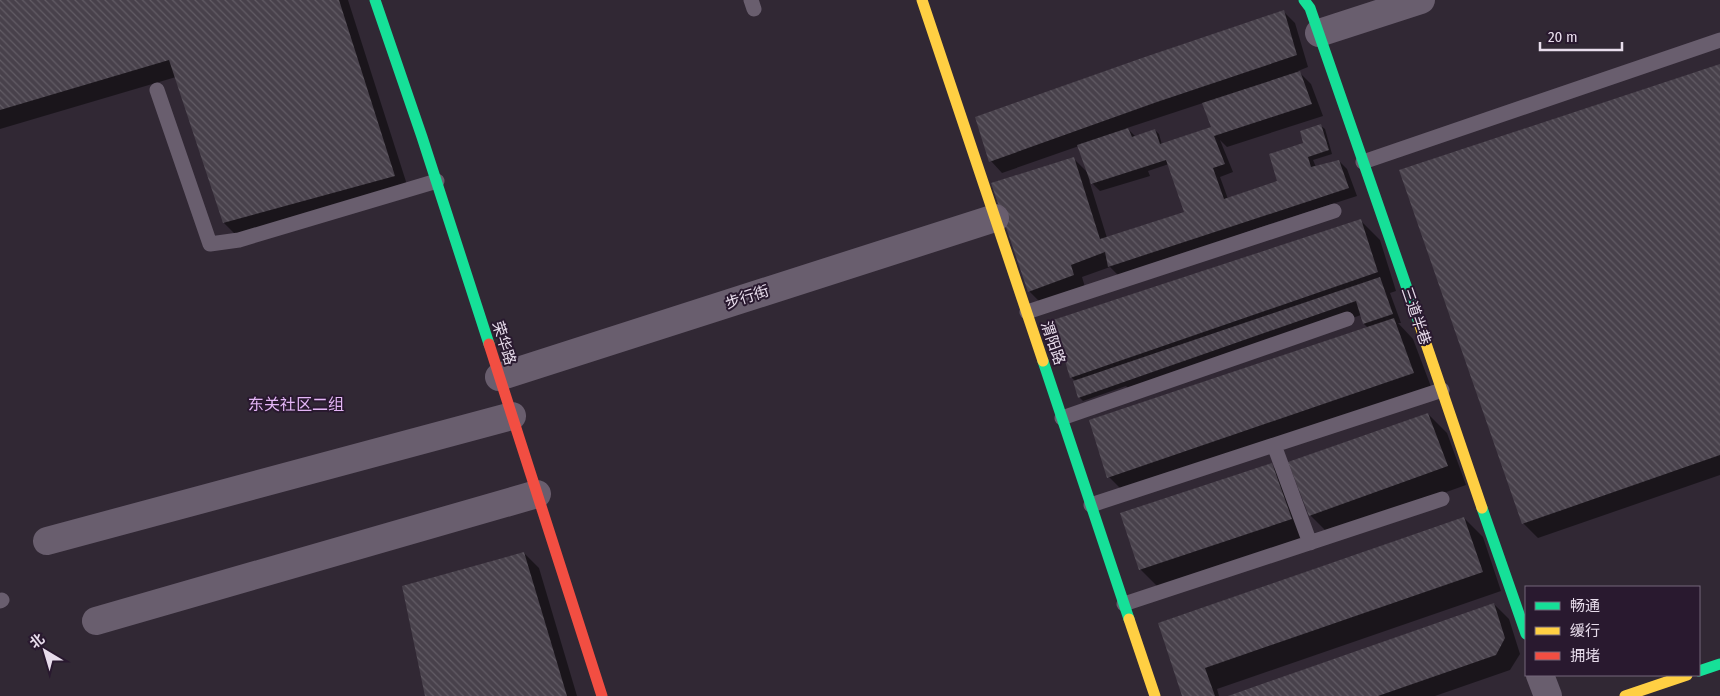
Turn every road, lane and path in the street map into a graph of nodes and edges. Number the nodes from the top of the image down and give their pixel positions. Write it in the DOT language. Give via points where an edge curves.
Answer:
graph roads {
  1 [pos="375,0"];
  2 [pos="922,0"];
  3 [pos="1304,0"];
  4 [pos="1421,0"];
  5 [pos="1319,33"];
  6 [pos="1720,40"];
  7 [pos="157,90"];
  8 [pos="1363,162"];
  9 [pos="437,181"];
  10 [pos="1334,211"];
  11 [pos="995,218"];
  12 [pos="1027,312"];
  13 [pos="1346,319"];
  14 [pos="499,377"];
  15 [pos="1442,390"];
  16 [pos="512,416"];
  17 [pos="1062,418"];
  18 [pos="1274,445"];
  19 [pos="537,494"];
  20 [pos="1442,499"];
  21 [pos="1091,505"];
  22 [pos="47,540"];
  23 [pos="1310,543"];
  24 [pos="1124,604"];
  25 [pos="96,621"];
  26 [pos="1525,631"];
  27 [pos="1720,664"];
  28 [pos="1700,671"];
  29 [pos="1540,676"];
  30 [pos="1684,676"];
  31 [pos="602,696"];
  32 [pos="1155,696"];
  33 [pos="1548,696"];
  34 [pos="1624,696"];
  1 -- 9 [label="street, 荣华路"];
  2 -- 11 [label="street, 渭阳路"];
  3 -- 5 [label="street, 三道半巷"];
  4 -- 5 [label="street"];
  5 -- 8 [label="street, 三道半巷"];
  6 -- 8 [label="lane"];
  7 -- 9 [label="lane" via="210,244 239,240"];
  8 -- 15 [label="street, 三道半巷"];
  9 -- 14 [label="street, 荣华路"];
  10 -- 12 [label="lane"];
  11 -- 12 [label="street, 渭阳路"];
  11 -- 14 [label="street, 步行街"];
  12 -- 17 [label="street, 渭阳路"];
  13 -- 17 [label="lane"];
  14 -- 16 [label="street, 荣华路"];
  15 -- 18 [label="lane"];
  15 -- 26 [label="street, 三道半巷"];
  16 -- 19 [label="street, 荣华路"];
  16 -- 22 [label="street"];
  17 -- 21 [label="street, 渭阳路"];
  18 -- 21 [label="lane"];
  18 -- 23 [label="lane"];
  19 -- 25 [label="street"];
  19 -- 31 [label="street, 荣华路"];
  20 -- 23 [label="lane"];
  21 -- 24 [label="street, 渭阳路"];
  23 -- 24 [label="lane"];
  24 -- 32 [label="street, 渭阳路"];
  27 -- 28 [label="street"];
  29 -- 33 [label="street"];
  30 -- 34 [label="street"];
}
